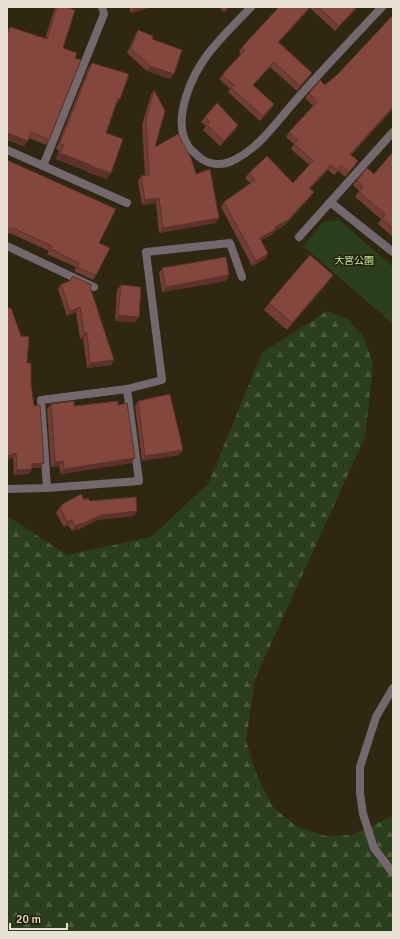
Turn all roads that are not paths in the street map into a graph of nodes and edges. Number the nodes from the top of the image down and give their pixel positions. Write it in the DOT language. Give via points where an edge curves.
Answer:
graph roads {
  1 [pos="102,7"];
  2 [pos="251,7"];
  3 [pos="382,7"];
  4 [pos="393,132"];
  5 [pos="7,150"];
  6 [pos="43,166"];
  7 [pos="330,202"];
  8 [pos="127,203"];
  9 [pos="299,236"];
  10 [pos="7,246"];
  11 [pos="393,252"];
  12 [pos="242,277"];
  13 [pos="94,287"];
  14 [pos="127,389"];
  15 [pos="46,488"];
  16 [pos="7,489"];
  17 [pos="393,688"];
  18 [pos="393,873"];
  1 -- 6 [label="street" via="104,14"];
  2 -- 3 [label="street" via="200,65 184,104 182,125 187,144 204,161 228,163 237,159 266,135"];
  4 -- 7 [label="street"];
  5 -- 6 [label="street"];
  6 -- 8 [label="street"];
  7 -- 9 [label="street"];
  7 -- 11 [label="street"];
  10 -- 13 [label="street"];
  12 -- 14 [label="street" via="230,243 146,252 162,380"];
  14 -- 15 [label="street" via="41,400"];
  14 -- 15 [label="street" via="139,481"];
  15 -- 16 [label="street"];
  17 -- 18 [label="street" via="376,717 360,767 360,793 363,814 374,848"];
}
